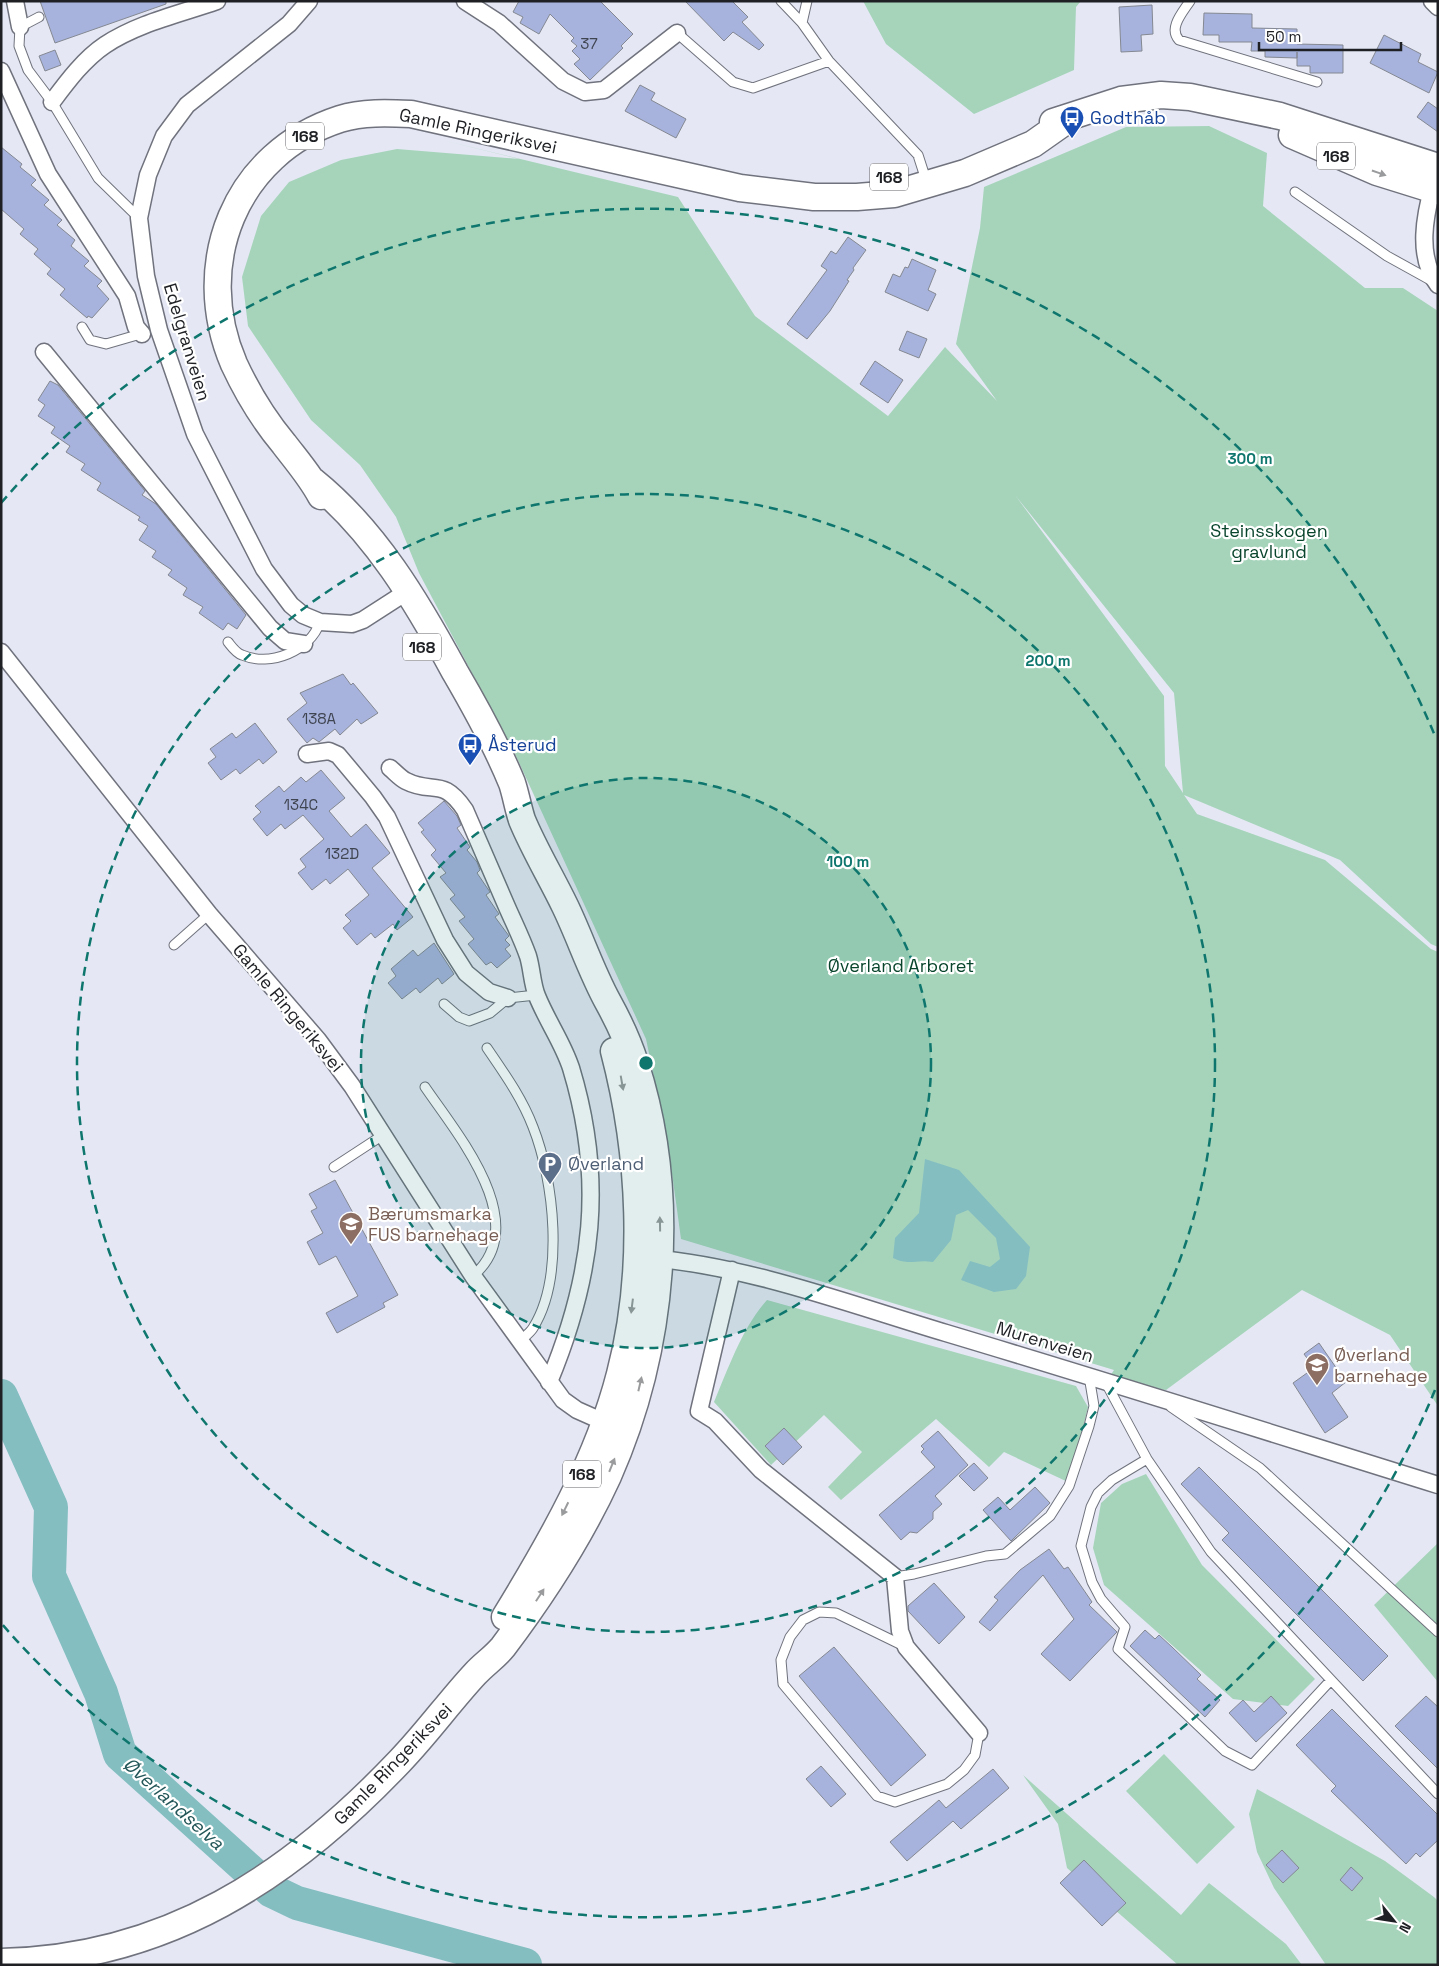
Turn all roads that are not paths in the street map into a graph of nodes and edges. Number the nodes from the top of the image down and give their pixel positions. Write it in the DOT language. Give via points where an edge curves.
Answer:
graph roads {
  1 [pos="16,1"];
  2 [pos="217,1"];
  3 [pos="309,1"];
  4 [pos="466,1"];
  5 [pos="781,1"];
  6 [pos="807,1"];
  7 [pos="1190,1"];
  8 [pos="1432,1"];
  9 [pos="1438,7"];
  10 [pos="39,17"];
  11 [pos="802,23"];
  12 [pos="20,27"];
  13 [pos="677,33"];
  14 [pos="829,61"];
  15 [pos="1,71"];
  16 [pos="1316,82"];
  17 [pos="52,102"];
  18 [pos="925,178"];
  19 [pos="1436,179"];
  20 [pos="1295,192"];
  21 [pos="139,218"];
  22 [pos="1437,284"];
  23 [pos="82,327"];
  24 [pos="159,330"];
  25 [pos="142,334"];
  26 [pos="44,352"];
  27 [pos="400,596"];
  28 [pos="320,622"];
  29 [pos="228,642"];
  30 [pos="304,644"];
  31 [pos="1,652"];
  32 [pos="307,754"];
  33 [pos="390,768"];
  34 [pos="209,914"];
  35 [pos="174,946"];
  36 [pos="536,996"];
  37 [pos="508,998"];
  38 [pos="444,1004"];
  39 [pos="487,1048"];
  40 [pos="425,1087"];
  41 [pos="383,1135"];
  42 [pos="334,1167"];
  43 [pos="648,1258"];
  44 [pos="732,1270"];
  45 [pos="473,1276"];
  46 [pos="520,1341"];
  47 [pos="1089,1376"];
  48 [pos="549,1382"];
  49 [pos="1106,1382"];
  50 [pos="1158,1398"];
  51 [pos="615,1427"];
  52 [pos="1147,1459"];
  53 [pos="1438,1485"];
  54 [pos="895,1576"];
  55 [pos="1438,1632"];
  56 [pos="906,1647"];
  57 [pos="1331,1680"];
  58 [pos="979,1733"];
  59 [pos="1438,1794"];
  60 [pos="1,1962"];
  1 -- 12 [label="street"];
  2 -- 17 [label="street" via="130,31 104,46 72,76"];
  3 -- 21 [label="street, Edelgranveien" via="288,24 187,105 164,136 148,175"];
  4 -- 13 [label="street" via="499,23 563,82 585,92 604,90"];
  5 -- 11 [label="lane"];
  6 -- 11 [label="lane"];
  7 -- 16 [label="lane" via="1174,29 1179,40"];
  8 -- 9 [label="street"];
  10 -- 12 [label="lane"];
  11 -- 14 [label="lane"];
  12 -- 17 [label="lane" via="19,46 28,70"];
  13 -- 14 [label="lane" via="733,82 752,88"];
  14 -- 18 [label="lane" via="918,155"];
  15 -- 25 [label="street" via="48,174 126,296 136,327"];
  17 -- 21 [label="lane" via="98,178"];
  18 -- 19 [label="main road, Gamle Ringeriksvei / 168" via="965,173 1033,144 1070,118 1121,100 1190,96 1240,108 1354,163"];
  18 -- 27 [label="main road, Gamle Ringeriksvei / 168" via="894,194 814,197 740,188 642,168 442,119 388,113 341,119 317,128 267,163 238,200 224,238 218,272 220,316 234,364 250,396 282,443 382,553"];
  19 -- 22 [label="street" via="1424,242 1426,260"];
  20 -- 22 [label="lane" via="1387,256"];
  21 -- 24 [label="street, Edelgranveien" via="146,276"];
  23 -- 25 [label="lane" via="90,340 102,344"];
  24 -- 25 [label="lane"];
  24 -- 28 [label="street, Edelgranveien" via="195,434 264,569 291,606"];
  26 -- 30 [label="street" via="270,628 285,641"];
  27 -- 28 [label="street, Edelgranveien" via="352,624"];
  27 -- 43 [label="main road, Gamle Ringeriksvei / 168" via="428,623 483,721 513,786 522,819 565,905 607,1001 609,1030 620,1072"];
  28 -- 30 [label="lane" via="313,638"];
  29 -- 30 [label="lane" via="240,654 260,659 288,654"];
  31 -- 34 [label="street, Gamle Ringeriksvei"];
  32 -- 37 [label="street" via="329,751 338,755 373,797 387,817 445,940 466,973 489,992"];
  33 -- 36 [label="street" via="406,781 445,789 465,810 528,956"];
  34 -- 35 [label="lane"];
  34 -- 41 [label="street, Gamle Ringeriksvei" via="318,1040"];
  36 -- 37 [label="lane"];
  36 -- 48 [label="street" via="570,1068 588,1135 592,1180 591,1220 582,1284 568,1337"];
  37 -- 38 [label="lane" via="490,1014 469,1021"];
  39 -- 46 [label="lane" via="518,1095 533,1127 543,1156 555,1235 544,1302 533,1328"];
  40 -- 45 [label="lane" via="480,1171 491,1198 495,1218 494,1242 484,1267"];
  41 -- 42 [label="lane"];
  41 -- 45 [label="street, Gamle Ringeriksvei"];
  43 -- 44 [label="street, Murenveien"];
  43 -- 51 [label="main road, Gamle Ringeriksvei / 168" via="646,1359"];
  44 -- 47 [label="street, Murenveien"];
  44 -- 54 [label="street" via="699,1410 714,1421 761,1470"];
  45 -- 46 [label="street, Gamle Ringeriksvei"];
  46 -- 48 [label="street, Gamle Ringeriksvei"];
  47 -- 49 [label="street, Murenveien"];
  47 -- 54 [label="lane" via="1094,1406 1089,1426 1069,1486 1050,1516 1005,1554"];
  48 -- 51 [label="street, Gamle Ringeriksvei" via="562,1400"];
  49 -- 50 [label="street, Murenveien"];
  49 -- 52 [label="lane"];
  50 -- 53 [label="street, Murenveien"];
  50 -- 55 [label="lane" via="1260,1468"];
  51 -- 60 [label="main road, Gamle Ringeriksvei / 168" via="608,1476 572,1544 498,1653 476,1673 376,1787 292,1860 240,1895 171,1929 134,1942 62,1959"];
  52 -- 57 [label="lane" via="1211,1552"];
  52 -- 57 [label="lane" via="1112,1480 1098,1493 1090,1507 1081,1546 1101,1599 1125,1627 1118,1649 1225,1751 1252,1765"];
  54 -- 56 [label="street" via="900,1632"];
  56 -- 58 [label="street"];
  56 -- 58 [label="lane" via="836,1613 819,1612 803,1620 790,1637 782,1660 783,1684 877,1796 895,1802 947,1784 964,1770 975,1755"];
  57 -- 59 [label="lane"];
}
